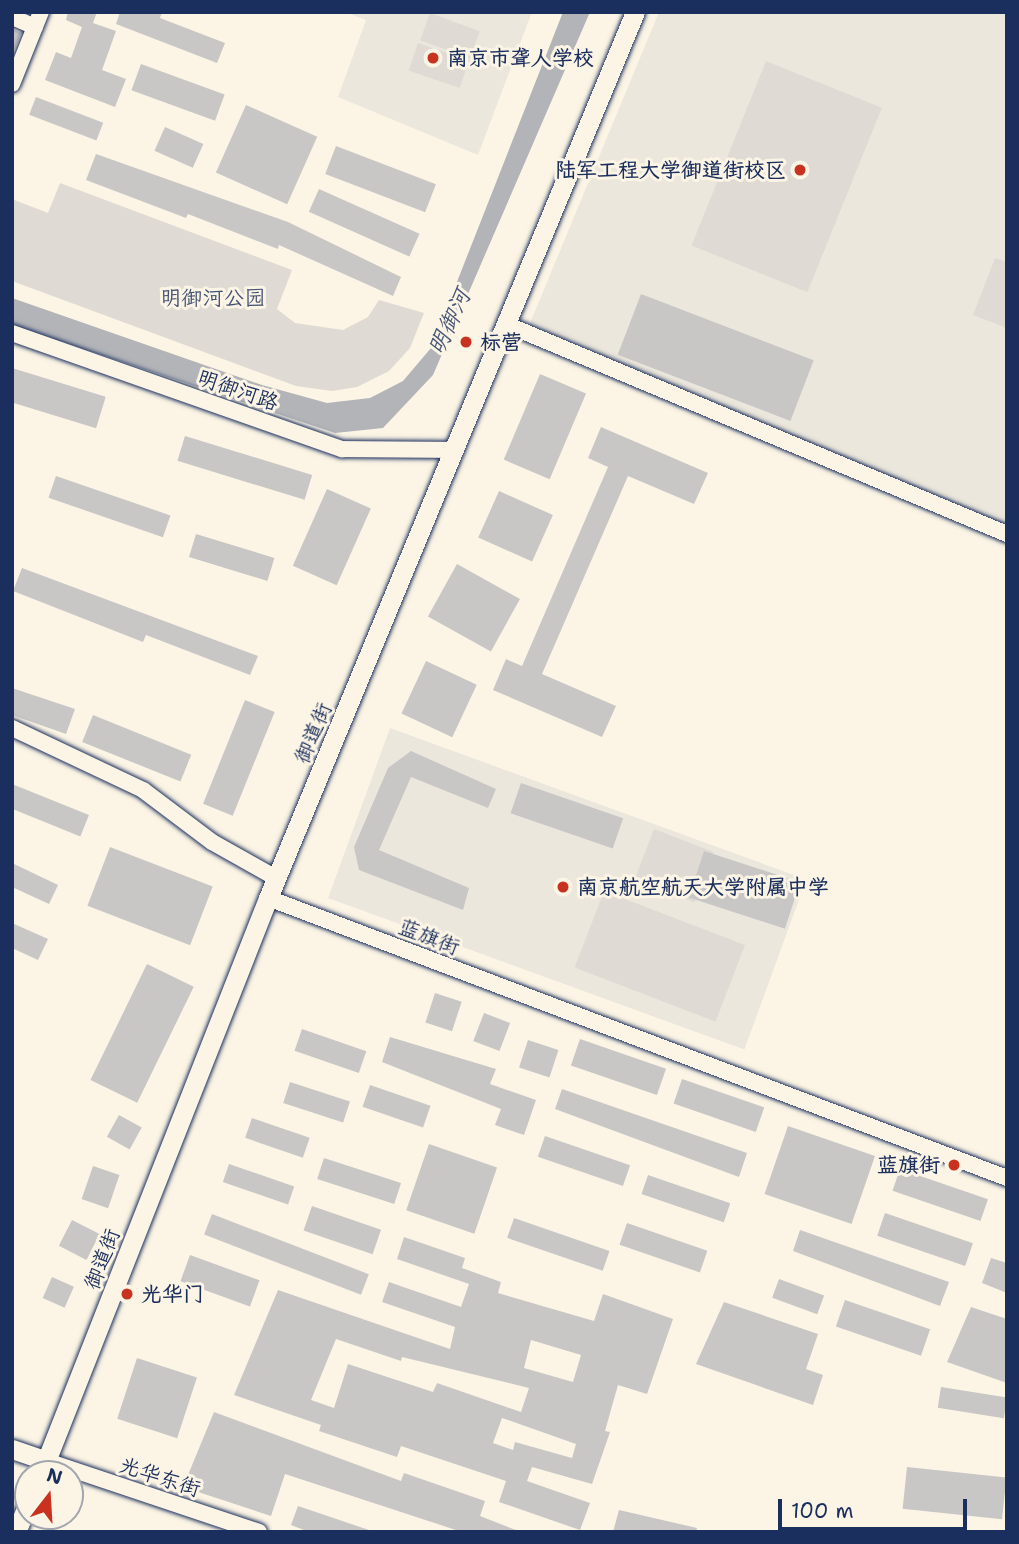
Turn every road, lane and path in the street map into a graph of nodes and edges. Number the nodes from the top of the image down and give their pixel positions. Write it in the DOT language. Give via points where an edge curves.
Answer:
graph roads {
  1 [pos="635,12"];
  2 [pos="12,18"];
  3 [pos="38,19"];
  4 [pos="12,84"];
  5 [pos="508,325"];
  6 [pos="12,333"];
  7 [pos="456,450"];
  8 [pos="1007,534"];
  9 [pos="12,728"];
  10 [pos="276,878"];
  11 [pos="268,898"];
  12 [pos="1007,1178"];
  13 [pos="12,1449"];
  14 [pos="33,1460"];
  15 [pos="43,1460"];
  16 [pos="84,1477"];
  17 [pos="259,1532"];
  1 -- 5 [label="main road, 御道街"];
  2 -- 3 [label="street"];
  3 -- 4 [label="street"];
  5 -- 7 [label="main road, 御道街"];
  5 -- 8 [label="street"];
  6 -- 7 [label="street, 明御河路" via="342,449"];
  7 -- 10 [label="main road, 御道街"];
  9 -- 10 [label="street" via="143,790 212,842"];
  10 -- 11 [label="main road, 御道街"];
  11 -- 12 [label="street, 蓝旗街"];
  11 -- 15 [label="main road, 御道街"];
  13 -- 14 [label="main road"];
  16 -- 17 [label="street, 光华东街"];
}
